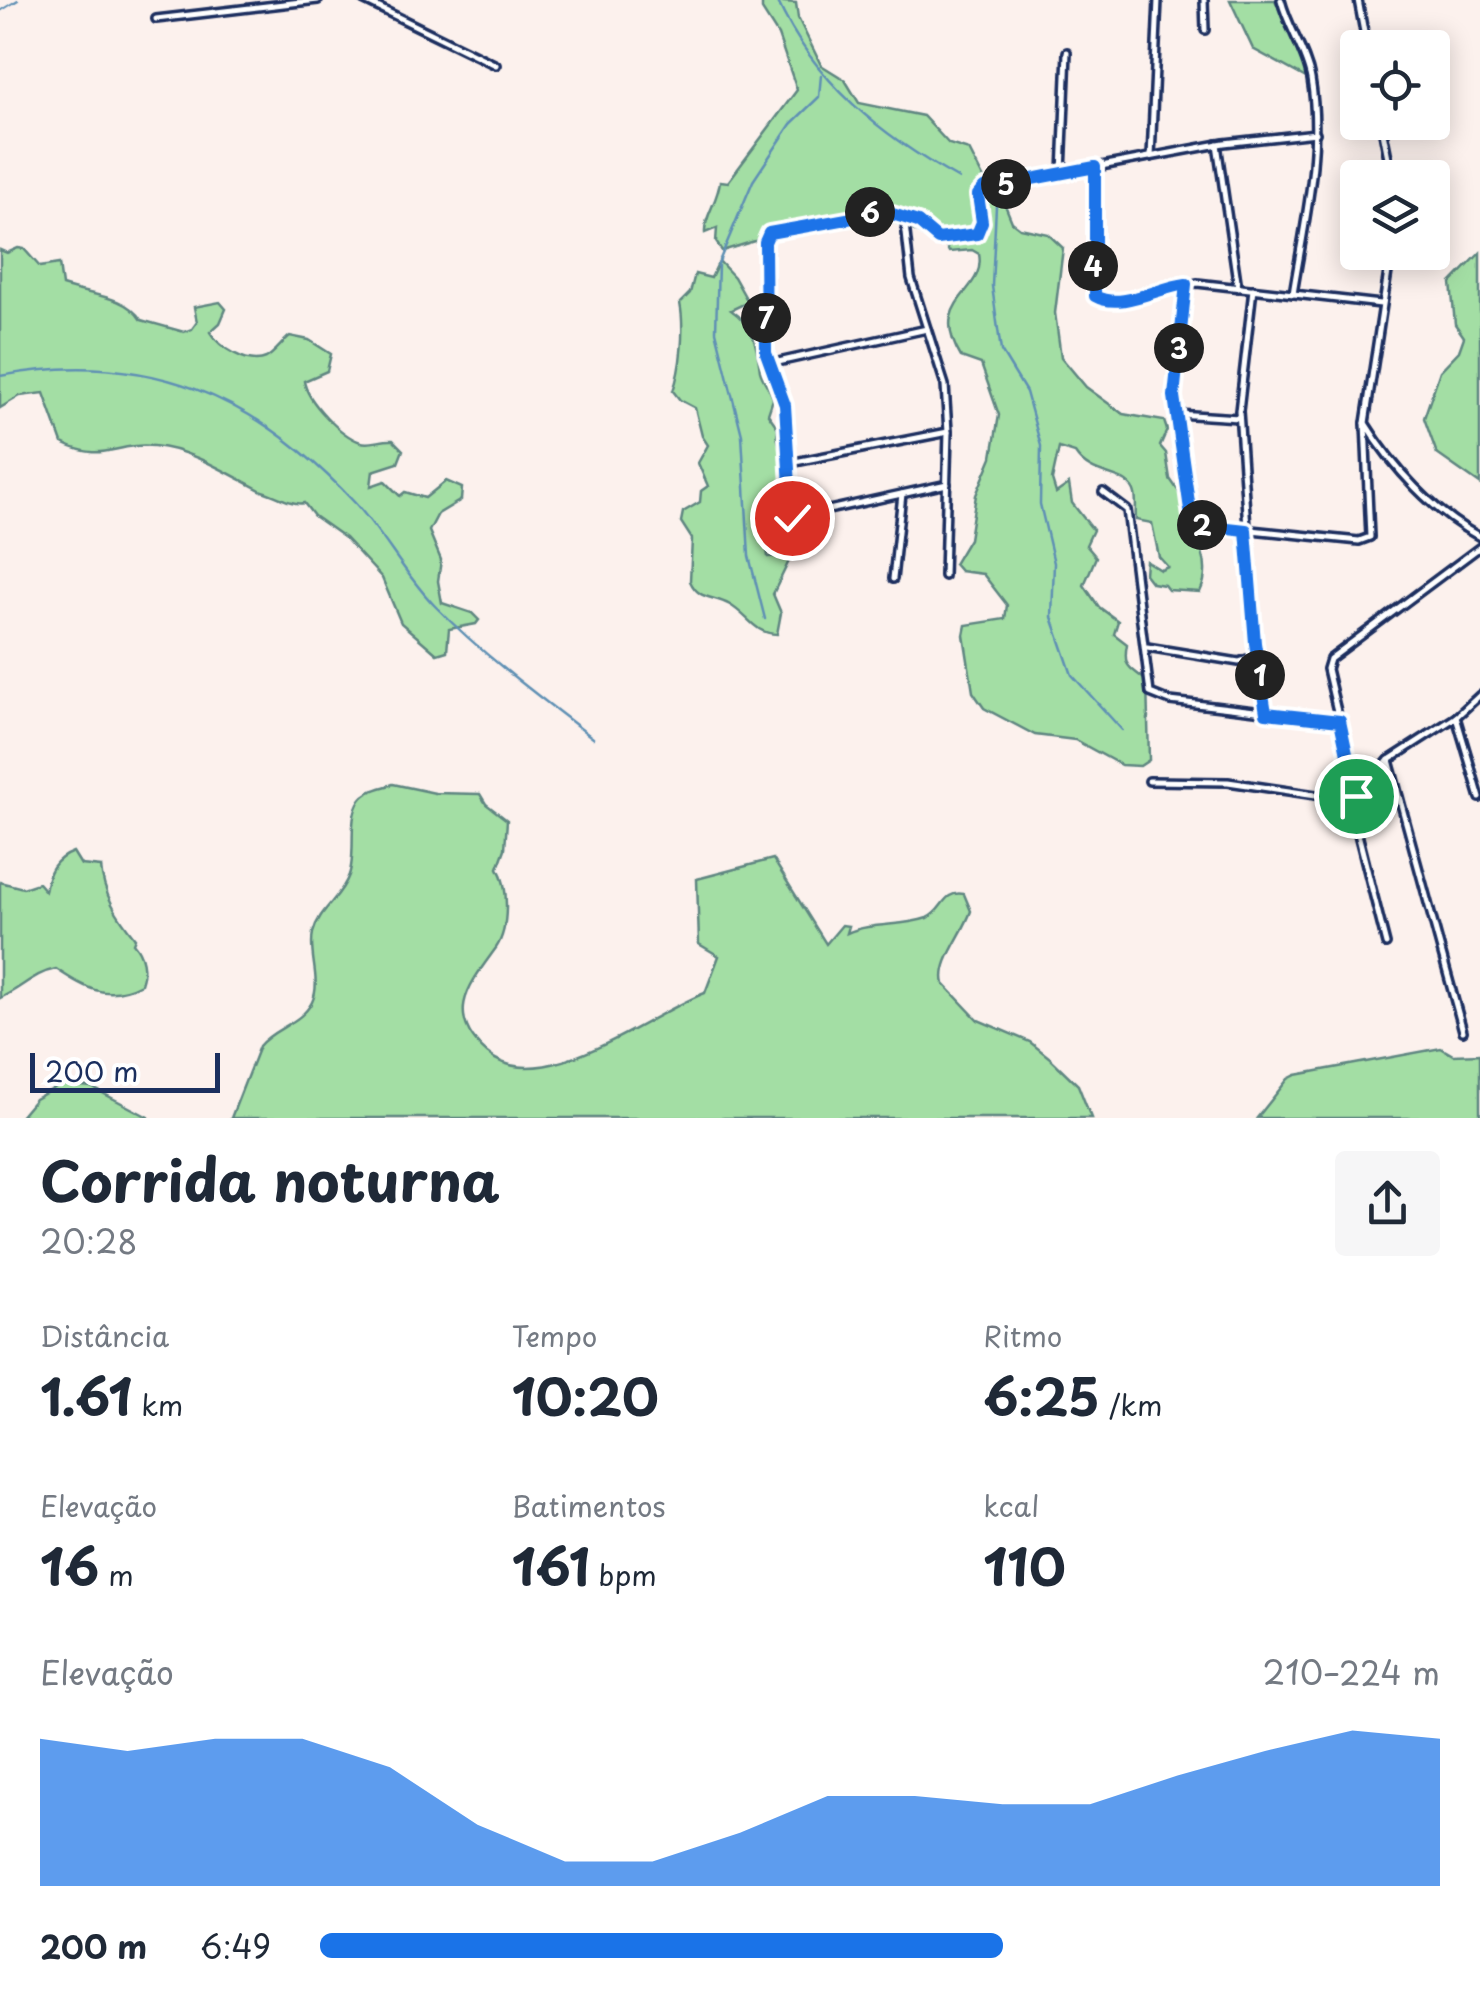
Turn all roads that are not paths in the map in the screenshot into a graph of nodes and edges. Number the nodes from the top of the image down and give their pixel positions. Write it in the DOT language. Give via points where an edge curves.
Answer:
graph roads {
  1 [pos="318,0"];
  2 [pos="363,0"];
  3 [pos="1158,0"];
  4 [pos="1204,0"];
  5 [pos="1282,0"];
  6 [pos="1358,0"];
  7 [pos="156,19"];
  8 [pos="1205,30"];
  9 [pos="1364,30"];
  10 [pos="1067,52"];
  11 [pos="496,65"];
  12 [pos="1316,133"];
  13 [pos="1218,144"];
  14 [pos="1151,157"];
  15 [pos="1095,167"];
  16 [pos="1062,173"];
  17 [pos="904,216"];
  18 [pos="1388,270"];
  19 [pos="1186,284"];
  20 [pos="1238,288"];
  21 [pos="1254,290"];
  22 [pos="1293,294"];
  23 [pos="1381,304"];
  24 [pos="927,329"];
  25 [pos="769,364"];
  26 [pos="1177,414"];
  27 [pos="1239,418"];
  28 [pos="1365,423"];
  29 [pos="948,432"];
  30 [pos="790,462"];
  31 [pos="947,484"];
  32 [pos="1103,492"];
  33 [pos="902,494"];
  34 [pos="1246,530"];
  35 [pos="1480,537"];
  36 [pos="1480,547"];
  37 [pos="944,576"];
  38 [pos="892,579"];
  39 [pos="1147,646"];
  40 [pos="1257,656"];
  41 [pos="1480,694"];
  42 [pos="1266,713"];
  43 [pos="1456,717"];
  44 [pos="1340,721"];
  45 [pos="1388,760"];
  46 [pos="1149,781"];
  47 [pos="1356,796"];
  48 [pos="1480,798"];
  49 [pos="1347,808"];
  50 [pos="1386,944"];
  51 [pos="1464,1031"];
  1 -- 7 [label="street"];
  2 -- 11 [label="street"];
  3 -- 14 [label="street"];
  4 -- 8 [label="street"];
  5 -- 12 [label="street" via="1307,59"];
  6 -- 9 [label="street"];
  10 -- 16 [label="street"];
  12 -- 13 [label="street"];
  12 -- 22 [label="street"];
  13 -- 14 [label="street"];
  13 -- 20 [label="street"];
  14 -- 15 [label="street"];
  15 -- 16 [label="street"];
  15 -- 19 [label="street" via="1095,296 1126,300"];
  16 -- 17 [label="street" via="980,191 977,234 938,239"];
  17 -- 24 [label="street" via="908,266"];
  17 -- 25 [label="street" via="871,212 769,233"];
  18 -- 23 [label="street"];
  19 -- 20 [label="street"];
  19 -- 26 [label="street"];
  20 -- 21 [label="street"];
  21 -- 22 [label="street"];
  21 -- 27 [label="street"];
  22 -- 23 [label="street"];
  23 -- 28 [label="street"];
  24 -- 25 [label="street"];
  24 -- 29 [label="street" via="945,385"];
  25 -- 30 [label="street" via="785,405"];
  26 -- 27 [label="street"];
  26 -- 34 [label="street" via="1192,524"];
  27 -- 34 [label="street"];
  28 -- 34 [label="street" via="1370,537"];
  28 -- 35 [label="street" via="1402,474"];
  29 -- 30 [label="street"];
  29 -- 31 [label="street"];
  30 -- 33 [label="street" via="792,518"];
  31 -- 33 [label="street"];
  31 -- 37 [label="street"];
  32 -- 39 [label="street" via="1127,510"];
  33 -- 38 [label="street"];
  34 -- 40 [label="street"];
  36 -- 44 [label="street" via="1330,658"];
  39 -- 40 [label="street" via="1239,662"];
  39 -- 42 [label="street" via="1155,698"];
  40 -- 42 [label="street"];
  41 -- 43 [label="street"];
  42 -- 44 [label="street"];
  43 -- 45 [label="street"];
  43 -- 48 [label="street"];
  44 -- 47 [label="street"];
  45 -- 47 [label="street"];
  45 -- 51 [label="street"];
  46 -- 49 [label="street" via="1328,794"];
  47 -- 49 [label="street"];
  49 -- 50 [label="street"];
}
